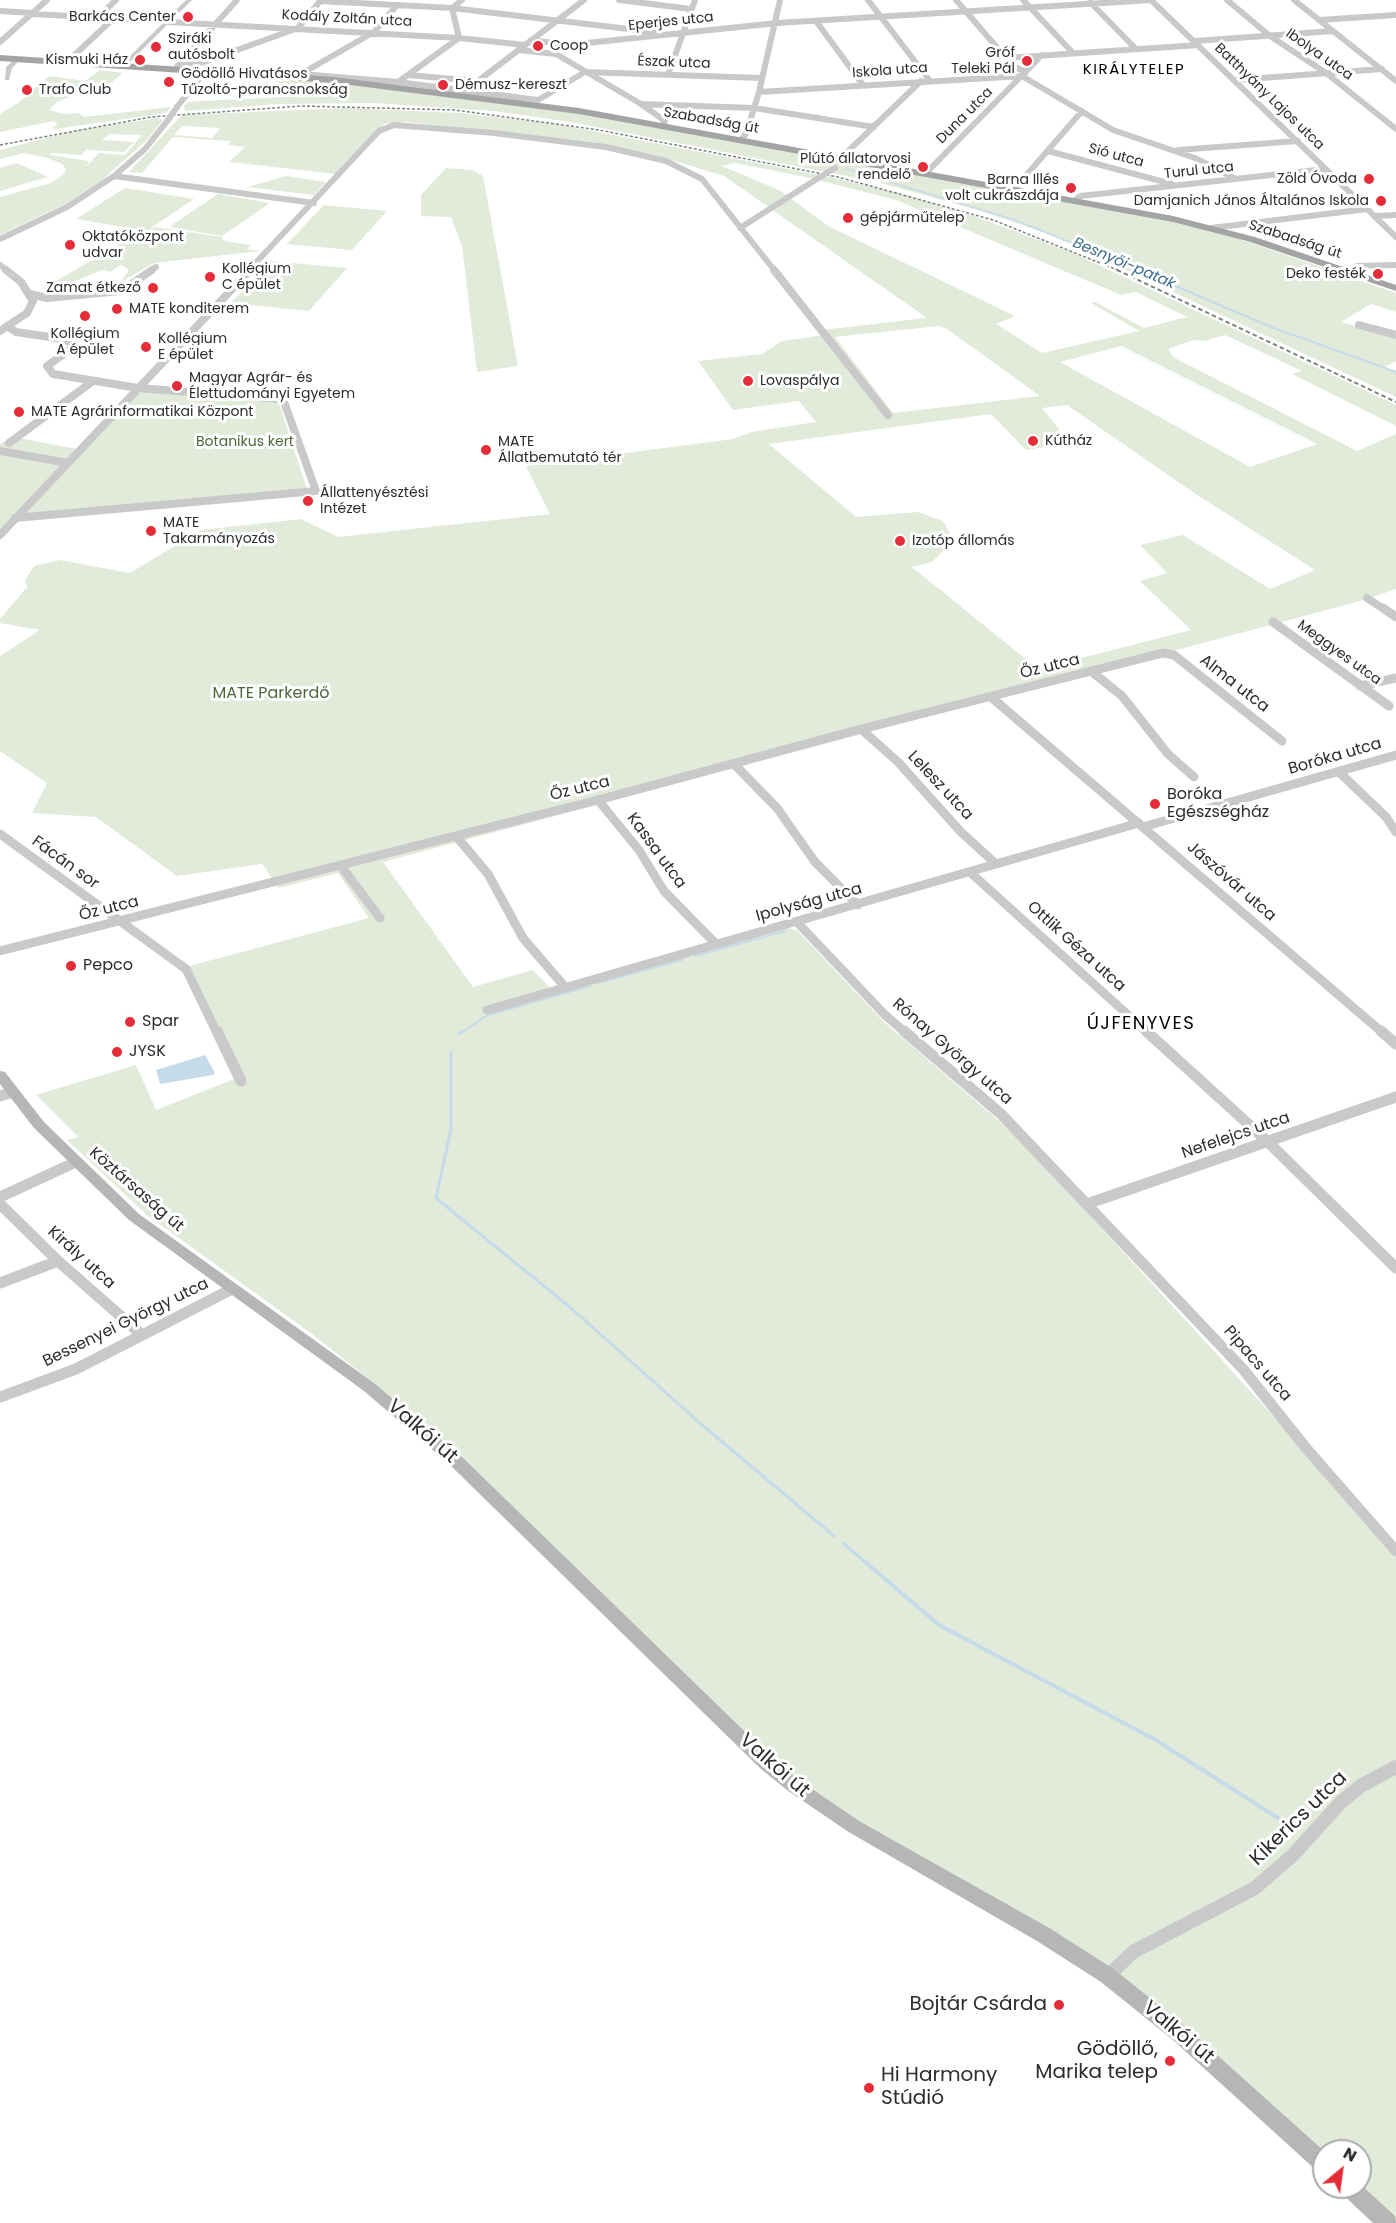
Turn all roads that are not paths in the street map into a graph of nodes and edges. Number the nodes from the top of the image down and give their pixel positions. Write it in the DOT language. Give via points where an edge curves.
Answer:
graph roads {
  1 [pos="47,0"];
  2 [pos="116,0"];
  3 [pos="189,0"];
  4 [pos="237,0"];
  5 [pos="321,0"];
  6 [pos="462,0"];
  7 [pos="584,0"];
  8 [pos="619,0"];
  9 [pos="695,0"];
  10 [pos="780,0"];
  11 [pos="868,0"];
  12 [pos="956,0"];
  13 [pos="1023,0"];
  14 [pos="1151,0"];
  15 [pos="1227,0"];
  16 [pos="1294,0"];
  17 [pos="1089,2"];
  18 [pos="397,5"];
  19 [pos="452,8"];
  20 [pos="1030,8"];
  21 [pos="691,9"];
  22 [pos="0,11"];
  23 [pos="966,11"];
  24 [pos="32,13"];
  25 [pos="1396,15"];
  26 [pos="98,17"];
  27 [pos="881,17"];
  28 [pos="114,18"];
  29 [pos="148,20"];
  30 [pos="558,20"];
  31 [pos="1319,20"];
  32 [pos="816,21"];
  33 [pos="168,22"];
  34 [pos="777,23"];
  35 [pos="215,24"];
  36 [pos="298,28"];
  37 [pos="1333,31"];
  38 [pos="374,32"];
  39 [pos="683,33"];
  40 [pos="658,35"];
  41 [pos="1270,36"];
  42 [pos="459,38"];
  43 [pos="531,40"];
  44 [pos="0,42"];
  45 [pos="1197,43"];
  46 [pos="525,45"];
  47 [pos="568,45"];
  48 [pos="1136,49"];
  49 [pos="518,50"];
  50 [pos="1072,53"];
  51 [pos="556,54"];
  52 [pos="1042,55"];
  53 [pos="1006,58"];
  54 [pos="6,59"];
  55 [pos="66,63"];
  56 [pos="122,67"];
  57 [pos="177,68"];
  58 [pos="1382,69"];
  59 [pos="205,71"];
  60 [pos="585,72"];
  61 [pos="1326,73"];
  62 [pos="1024,74"];
  63 [pos="408,75"];
  64 [pos="668,75"];
  65 [pos="299,76"];
  66 [pos="762,78"];
  67 [pos="7,79"];
  68 [pos="1235,80"];
  69 [pos="477,81"];
  70 [pos="921,81"];
  71 [pos="930,81"];
  72 [pos="1396,81"];
  73 [pos="398,82"];
  74 [pos="863,85"];
  75 [pos="463,92"];
  76 [pos="759,92"];
  77 [pos="641,104"];
  78 [pos="754,108"];
  79 [pos="1082,111"];
  80 [pos="662,126"];
  81 [pos="874,127"];
  82 [pos="1396,129"];
  83 [pos="741,140"];
  84 [pos="1298,141"];
  85 [pos="1172,150"];
  86 [pos="1048,151"];
  87 [pos="845,159"];
  88 [pos="1326,169"];
  89 [pos="926,173"];
  90 [pos="116,175"];
  91 [pos="1236,179"];
  92 [pos="1017,186"];
  93 [pos="1177,186"];
  94 [pos="1075,200"];
  95 [pos="316,201"];
  96 [pos="1366,209"];
  97 [pos="1396,215"];
  98 [pos="1375,216"];
  99 [pos="756,217"];
  100 [pos="732,219"];
  101 [pos="740,228"];
  102 [pos="1211,228"];
  103 [pos="1396,237"];
  104 [pos="0,239"];
  105 [pos="0,265"];
  106 [pos="1396,265"];
  107 [pos="1356,266"];
  108 [pos="156,267"];
  109 [pos="1396,288"];
  110 [pos="30,294"];
  111 [pos="51,297"];
  112 [pos="32,308"];
  113 [pos="1359,325"];
  114 [pos="2,330"];
  115 [pos="1396,334"];
  116 [pos="93,381"];
  117 [pos="138,388"];
  118 [pos="888,415"];
  119 [pos="9,442"];
  120 [pos="0,451"];
  121 [pos="68,464"];
  122 [pos="15,518"];
  123 [pos="0,535"];
  124 [pos="1366,598"];
  125 [pos="1396,617"];
  126 [pos="1273,622"];
  127 [pos="1166,652"];
  128 [pos="1091,671"];
  129 [pos="1396,678"];
  130 [pos="1360,686"];
  131 [pos="991,697"];
  132 [pos="1389,706"];
  133 [pos="861,729"];
  134 [pos="1282,741"];
  135 [pos="1396,755"];
  136 [pos="734,764"];
  137 [pos="1339,772"];
  138 [pos="1194,777"];
  139 [pos="598,800"];
  140 [pos="1141,825"];
  141 [pos="1396,832"];
  142 [pos="0,834"];
  143 [pos="456,836"];
  144 [pos="996,864"];
  145 [pos="341,866"];
  146 [pos="971,873"];
  147 [pos="858,905"];
  148 [pos="380,918"];
  149 [pos="120,922"];
  150 [pos="797,922"];
  151 [pos="716,944"];
  152 [pos="0,951"];
  153 [pos="565,987"];
  154 [pos="487,1010"];
  155 [pos="1396,1044"];
  156 [pos="0,1074"];
  157 [pos="241,1082"];
  158 [pos="6,1094"];
  159 [pos="1396,1097"];
  160 [pos="1268,1140"];
  161 [pos="76,1162"];
  162 [pos="0,1197"];
  163 [pos="0,1204"];
  164 [pos="1087,1204"];
  165 [pos="58,1261"];
  166 [pos="1396,1268"];
  167 [pos="0,1283"];
  168 [pos="232,1289"];
  169 [pos="266,1313"];
  170 [pos="142,1335"];
  171 [pos="0,1397"];
  172 [pos="1396,1551"];
  173 [pos="1396,1767"];
  174 [pos="1108,1976"];
  175 [pos="1312,2153"];
  176 [pos="1362,2199"];
  177 [pos="1388,2223"];
  1 -- 24 [label="street"];
  2 -- 26 [label="street"];
  3 -- 33 [label="street"];
  4 -- 35 [label="street"];
  5 -- 18 [label="street"];
  5 -- 36 [label="street"];
  6 -- 19 [label="street"];
  7 -- 30 [label="street"];
  8 -- 21 [label="street"];
  9 -- 21 [label="street"];
  10 -- 34 [label="street"];
  11 -- 27 [label="street"];
  12 -- 23 [label="street"];
  13 -- 20 [label="street"];
  14 -- 17 [label="street, Eperjes utca"];
  14 -- 45 [label="street, Batthyány Lajos utca"];
  15 -- 41 [label="street, Ibolya utca"];
  16 -- 31 [label="street"];
  17 -- 20 [label="street, Eperjes utca"];
  17 -- 48 [label="street"];
  18 -- 19 [label="street"];
  18 -- 38 [label="street"];
  19 -- 30 [label="street"];
  19 -- 42 [label="street"];
  20 -- 23 [label="street, Eperjes utca"];
  20 -- 50 [label="street"];
  21 -- 39 [label="street"];
  22 -- 24 [label="street"];
  23 -- 27 [label="street, Eperjes utca"];
  23 -- 53 [label="street"];
  24 -- 26 [label="street"];
  24 -- 44 [label="street"];
  25 -- 31 [label="street"];
  26 -- 28 [label="street"];
  27 -- 32 [label="street, Eperjes utca"];
  27 -- 71 [label="street"];
  28 -- 29 [label="street"];
  28 -- 55 [label="street"];
  30 -- 40 [label="street" via="654,31"];
  30 -- 43 [label="street"];
  31 -- 37 [label="street"];
  32 -- 34 [label="street, Eperjes utca"];
  32 -- 74 [label="street"];
  33 -- 35 [label="street, Kodály Zoltán utca"];
  33 -- 56 [label="street"];
  34 -- 39 [label="street, Eperjes utca"];
  34 -- 66 [label="street"];
  35 -- 36 [label="street, Kodály Zoltán utca"];
  35 -- 57 [label="street"];
  36 -- 38 [label="street, Kodály Zoltán utca"];
  36 -- 57 [label="street"];
  37 -- 41 [label="street"];
  37 -- 58 [label="street"];
  38 -- 42 [label="street, Kodály Zoltán utca"];
  38 -- 65 [label="street"];
  39 -- 40 [label="street, Eperjes utca"];
  39 -- 64 [label="street"];
  40 -- 47 [label="street, Eperjes utca"];
  41 -- 45 [label="street"];
  41 -- 61 [label="street, Ibolya utca"];
  42 -- 46 [label="street, Kodály Zoltán utca"];
  42 -- 63 [label="street"];
  43 -- 46 [label="street"];
  43 -- 47 [label="street, Eperjes utca"];
  45 -- 48 [label="street"];
  45 -- 68 [label="street, Batthyány Lajos utca"];
  46 -- 49 [label="street"];
  47 -- 51 [label="street"];
  48 -- 50 [label="street"];
  49 -- 51 [label="street"];
  49 -- 69 [label="street"];
  50 -- 52 [label="street"];
  51 -- 60 [label="street"];
  52 -- 53 [label="street"];
  52 -- 62 [label="street, Duna utca"];
  53 -- 62 [label="street"];
  54 -- 55 [label="main road, Szabadság út"];
  54 -- 67 [label="street"];
  55 -- 56 [label="main road, Szabadság út"];
  56 -- 57 [label="main road, Szabadság út"];
  57 -- 59 [label="main road, Szabadság út"];
  58 -- 61 [label="street"];
  58 -- 72 [label="street"];
  59 -- 65 [label="main road, Szabadság út"];
  59 -- 90 [label="street, bridge" via="145,149"];
  60 -- 64 [label="street, Észak utca"];
  60 -- 75 [label="street, Szabadság út" via="538,100"];
  60 -- 77 [label="street"];
  61 -- 68 [label="street"];
  61 -- 82 [label="street, Ibolya utca"];
  62 -- 71 [label="street, Iskola utca"];
  62 -- 79 [label="street"];
  62 -- 89 [label="street, Duna utca"];
  63 -- 69 [label="street"];
  63 -- 73 [label="street"];
  64 -- 66 [label="street, Észak utca"];
  65 -- 73 [label="street, Szabadság út"];
  65 -- 75 [label="main road, Szabadság út"];
  66 -- 76 [label="street"];
  68 -- 84 [label="street, Batthyány Lajos utca"];
  69 -- 75 [label="street"];
  70 -- 71 [label="street, Iskola utca"];
  70 -- 74 [label="street, Iskola utca"];
  70 -- 81 [label="street"];
  73 -- 75 [label="street, Szabadság út"];
  74 -- 76 [label="street, Iskola utca"];
  75 -- 80 [label="main road, Szabadság út"];
  76 -- 78 [label="street"];
  77 -- 78 [label="street"];
  77 -- 80 [label="street" via="665,121"];
  78 -- 81 [label="street"];
  78 -- 83 [label="street"];
  79 -- 85 [label="street" via="1113,130"];
  79 -- 86 [label="street"];
  80 -- 83 [label="main road, Szabadság út"];
  81 -- 87 [label="street"];
  83 -- 87 [label="main road, Szabadság út"];
  84 -- 85 [label="street"];
  84 -- 88 [label="street, Batthyány Lajos utca"];
  85 -- 91 [label="street"];
  86 -- 92 [label="street"];
  86 -- 93 [label="street, Sió utca"];
  87 -- 89 [label="main road, Szabadság út"];
  87 -- 99 [label="street, bridge"];
  88 -- 91 [label="street, Turul utca"];
  88 -- 96 [label="street, Batthyány Lajos utca"];
  89 -- 94 [label="main road, Szabadság út"];
  90 -- 95 [label="street"];
  90 -- 104 [label="street" via="61,210"];
  91 -- 93 [label="street, Turul utca"];
  93 -- 94 [label="street, Turul utca" via="1080,196"];
  94 -- 102 [label="main road, Szabadság út"];
  95 -- 100 [label="street" via="379,131 394,125 413,125 583,144 666,161 698,175"];
  95 -- 117 [label="street"];
  96 -- 98 [label="street, Batthyány Lajos utca"];
  96 -- 102 [label="street"];
  97 -- 98 [label="street"];
  98 -- 103 [label="street, Batthyány Lajos utca"];
  99 -- 100 [label="street"];
  99 -- 101 [label="street"];
  100 -- 101 [label="street"];
  101 -- 118 [label="street"];
  102 -- 109 [label="main road, Szabadság út"];
  105 -- 110 [label="street"];
  106 -- 107 [label="street"];
  108 -- 111 [label="street" via="121,291"];
  110 -- 111 [label="street"];
  110 -- 112 [label="street"];
  111 -- 112 [label="street"];
  112 -- 114 [label="street"];
  113 -- 115 [label="street"];
  114 -- 116 [label="street" via="70,342 72,348 47,369 53,374"];
  116 -- 117 [label="street"];
  116 -- 119 [label="street"];
  117 -- 121 [label="street"];
  117 -- 122 [label="street" via="283,399 316,491"];
  120 -- 121 [label="street"];
  121 -- 122 [label="street"];
  122 -- 123 [label="street"];
  124 -- 125 [label="street"];
  126 -- 130 [label="street, Meggyes utca"];
  127 -- 128 [label="street, Őz utca"];
  127 -- 134 [label="street, Alma utca"];
  128 -- 131 [label="street, Őz utca"];
  128 -- 138 [label="street" via="1122,696 1168,754"];
  129 -- 130 [label="street"];
  130 -- 132 [label="street, Meggyes utca"];
  131 -- 133 [label="street, Őz utca"];
  131 -- 140 [label="street, Jászóvár utca"];
  133 -- 136 [label="street, Őz utca"];
  133 -- 144 [label="street, Lelesz utca"];
  135 -- 137 [label="street, Boróka utca"];
  136 -- 139 [label="street, Őz utca"];
  136 -- 147 [label="street" via="777,808 815,862"];
  137 -- 140 [label="street, Boróka utca"];
  137 -- 141 [label="street" via="1386,817"];
  139 -- 143 [label="street, Őz utca"];
  139 -- 151 [label="street, Kassa utca" via="639,850 664,891"];
  140 -- 144 [label="street, Ipolyság utca"];
  140 -- 155 [label="street, Jászóvár utca"];
  142 -- 149 [label="street, Fácán sor"];
  143 -- 145 [label="street, Őz utca"];
  143 -- 153 [label="street" via="488,874 523,938"];
  144 -- 146 [label="street, Ipolyság utca"];
  145 -- 148 [label="street"];
  145 -- 149 [label="street, Őz utca"];
  146 -- 147 [label="street, Ipolyság utca"];
  146 -- 160 [label="street, Ottlik Géza utca"];
  147 -- 150 [label="street, Ipolyság utca"];
  149 -- 152 [label="street, Őz utca"];
  149 -- 157 [label="street, Fácán sor" via="186,969"];
  150 -- 151 [label="street, Ipolyság utca"];
  150 -- 164 [label="street, Rónay György utca" via="885,1016 1001,1114"];
  151 -- 153 [label="street, Ipolyság utca"];
  153 -- 154 [label="street, Ipolyság utca"];
  156 -- 158 [label="main road, Köztársaság út"];
  158 -- 161 [label="main road, Köztársaság út"];
  159 -- 160 [label="street, Nefelejcs utca"];
  160 -- 164 [label="street, Nefelejcs utca"];
  160 -- 166 [label="street, Ottlik Géza utca"];
  161 -- 162 [label="street"];
  161 -- 168 [label="main road, Köztársaság út" via="135,1217"];
  163 -- 165 [label="street, Király utca"];
  164 -- 172 [label="street, Pipacs utca" via="1243,1369"];
  165 -- 167 [label="street"];
  165 -- 170 [label="street, Király utca"];
  168 -- 169 [label="main road, Köztársaság út"];
  168 -- 170 [label="street, Bessenyei György utca"];
  169 -- 174 [label="main road, Valkói út" via="369,1387 455,1460 793,1785 853,1826"];
  170 -- 171 [label="street, Bessenyei György utca" via="76,1369"];
  173 -- 174 [label="street, Kikerics utca" via="1348,1797 1255,1888 1133,1952"];
  174 -- 175 [label="main road, Valkói út" via="1180,2034"];
  176 -- 177 [label="main road"];
}
